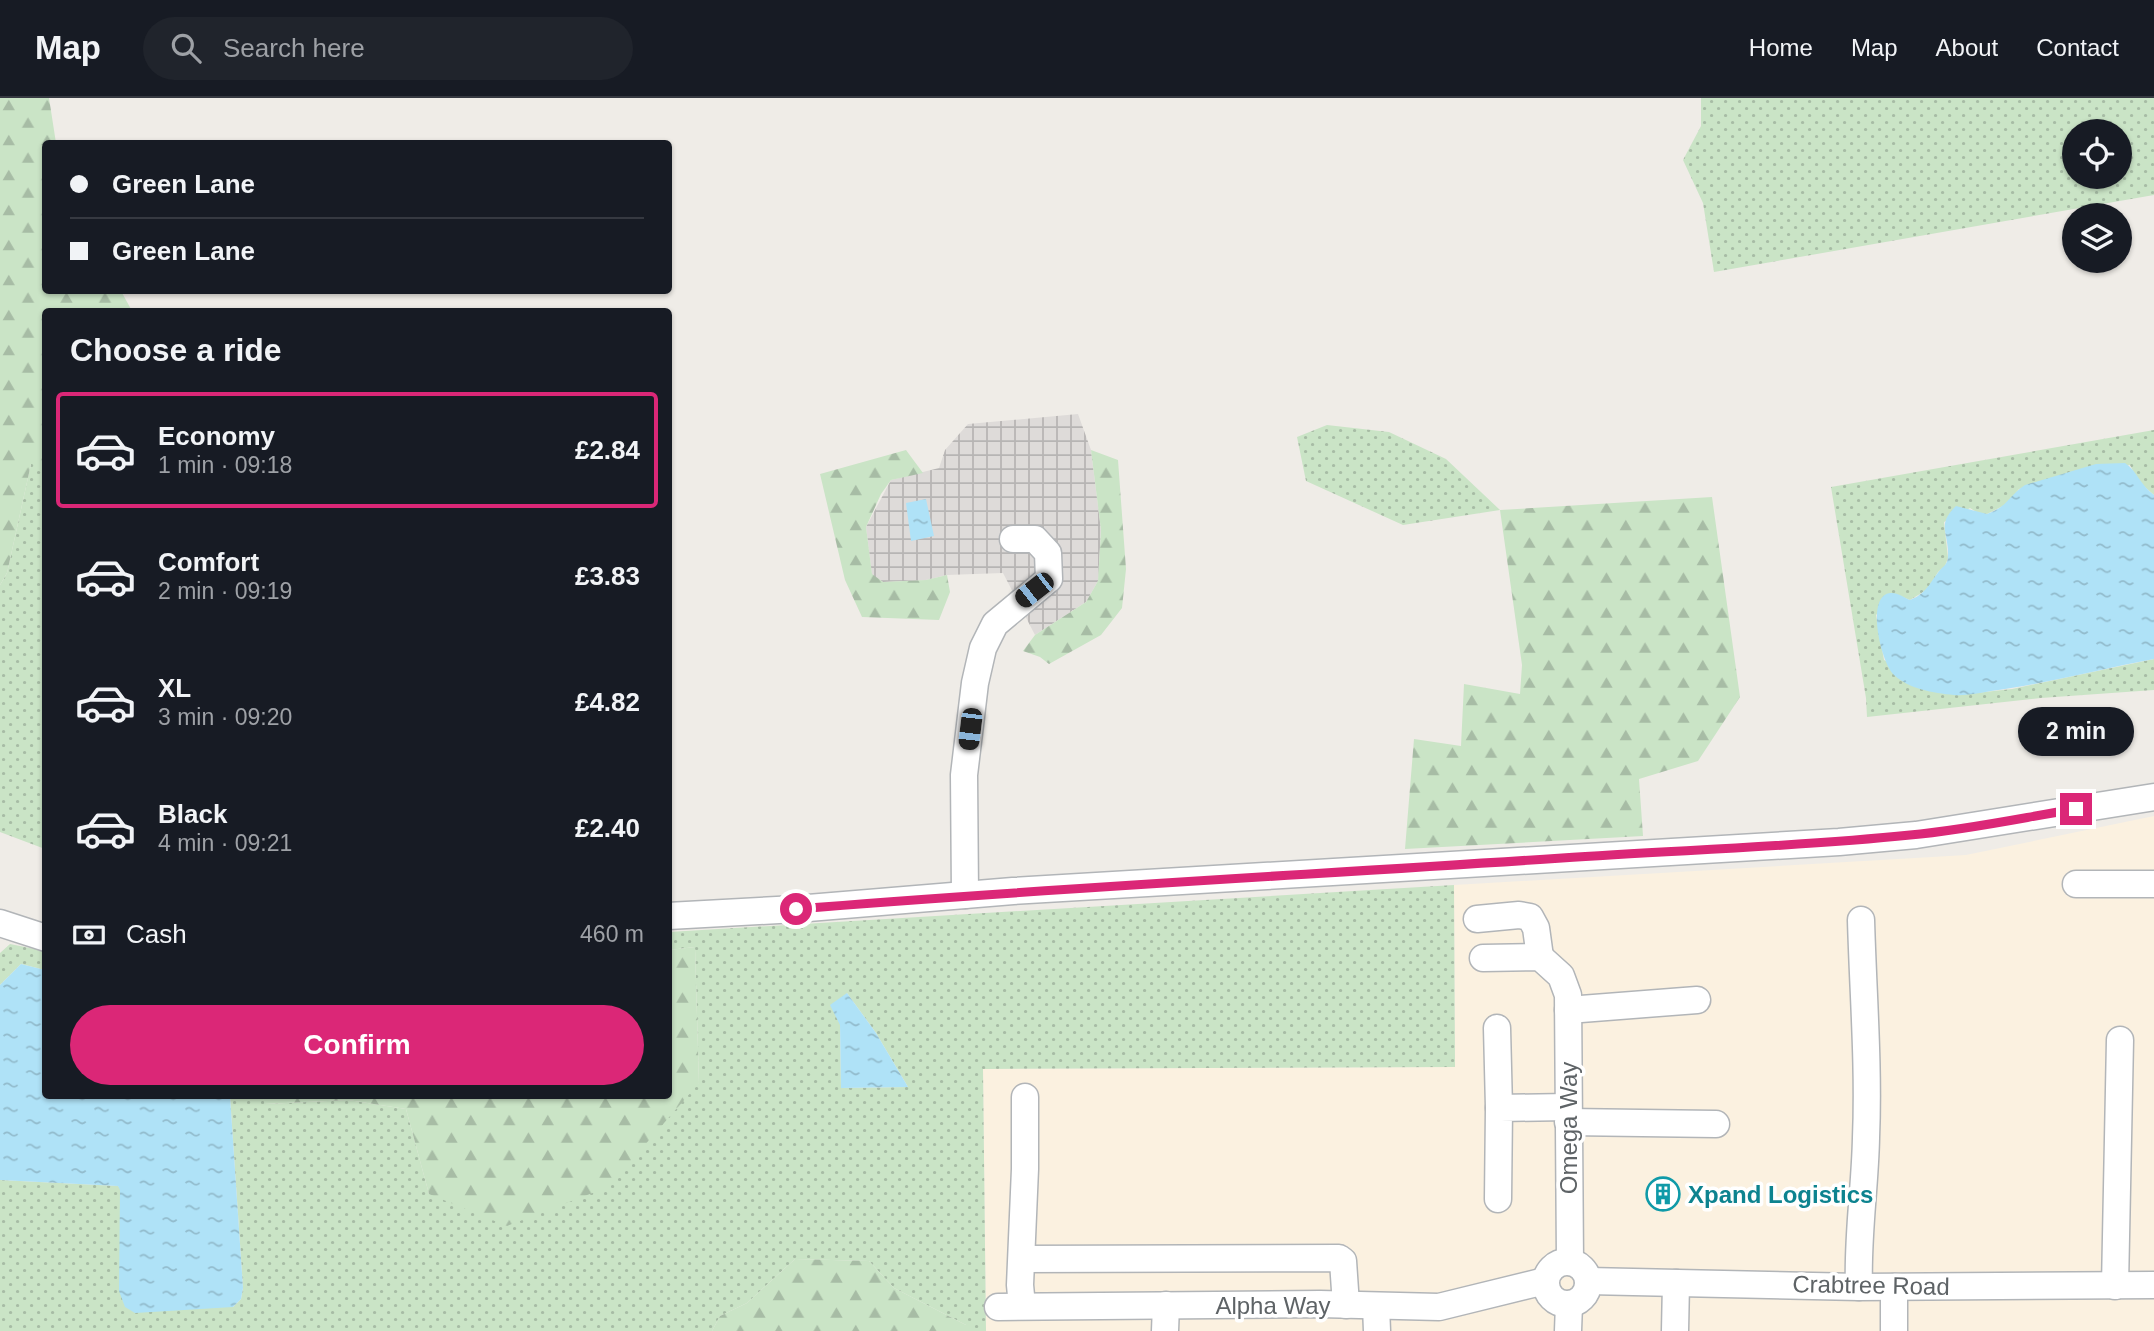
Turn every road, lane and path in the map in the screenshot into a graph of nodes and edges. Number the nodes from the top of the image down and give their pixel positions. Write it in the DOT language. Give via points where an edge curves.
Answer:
graph roads {
  1 [pos="1013,539"];
  2 [pos="2154,797"];
  3 [pos="2076,884"];
  4 [pos="2154,884"];
  5 [pos="965,895"];
  6 [pos="672,916"];
  7 [pos="1477,919"];
  8 [pos="1861,920"];
  9 [pos="0,923"];
  10 [pos="42,937"];
  11 [pos="1540,957"];
  12 [pos="1483,958"];
  13 [pos="1697,1000"];
  14 [pos="1567,1003"];
  15 [pos="1497,1028"];
  16 [pos="2120,1040"];
  17 [pos="1025,1097"];
  18 [pos="1499,1108"];
  19 [pos="1568,1114"];
  20 [pos="1716,1124"];
  21 [pos="1498,1199"];
  22 [pos="1022,1259"];
  23 [pos="1570,1262"];
  24 [pos="1545,1281"];
  25 [pos="1588,1281"];
  26 [pos="1676,1283"];
  27 [pos="2154,1285"];
  28 [pos="2115,1286"];
  29 [pos="1859,1287"];
  30 [pos="1894,1287"];
  31 [pos="1569,1304"];
  32 [pos="1166,1305"];
  33 [pos="1346,1305"];
  34 [pos="1376,1318"];
  35 [pos="1166,1331"];
  36 [pos="1568,1331"];
  37 [pos="1675,1331"];
  38 [pos="1894,1331"];
  1 -- 5 [label="street" via="1035,539 1042,546 1048,553 1049,579 995,624 983,648 964,775"];
  2 -- 5 [label="street" via="1916,835 1839,842"];
  3 -- 4 [label="street"];
  5 -- 6 [label="street"];
  7 -- 11 [label="street" via="1530,917"];
  8 -- 29 [label="street" via="1867,1135"];
  9 -- 10 [label="street"];
  11 -- 12 [label="street"];
  11 -- 14 [label="street" via="1561,976"];
  13 -- 14 [label="street"];
  14 -- 19 [label="street, Omega Way"];
  15 -- 18 [label="street"];
  16 -- 28 [label="street"];
  17 -- 22 [label="street"];
  18 -- 19 [label="street"];
  18 -- 21 [label="street"];
  19 -- 20 [label="street"];
  19 -- 23 [label="street, Omega Way"];
  22 -- 32 [label="street, Alpha Way" via="1020,1285 1010,1306"];
  22 -- 33 [label="street" via="1339,1258 1343,1261"];
  23 -- 24 [label="street" via="1553,1266"];
  23 -- 25 [label="street" via="1583,1269"];
  24 -- 31 [label="street" via="1549,1296"];
  24 -- 34 [label="street, Alpha Way"];
  25 -- 26 [label="street, Crabtree Road"];
  25 -- 31 [label="street" via="1586,1293"];
  26 -- 29 [label="street, Crabtree Road"];
  26 -- 37 [label="street"];
  27 -- 28 [label="street, Crabtree Road"];
  28 -- 30 [label="street, Crabtree Road"];
  29 -- 30 [label="street, Crabtree Road"];
  30 -- 38 [label="street"];
  31 -- 36 [label="street"];
  32 -- 33 [label="street, Alpha Way"];
  32 -- 35 [label="street"];
  33 -- 34 [label="street, Alpha Way"];
}
